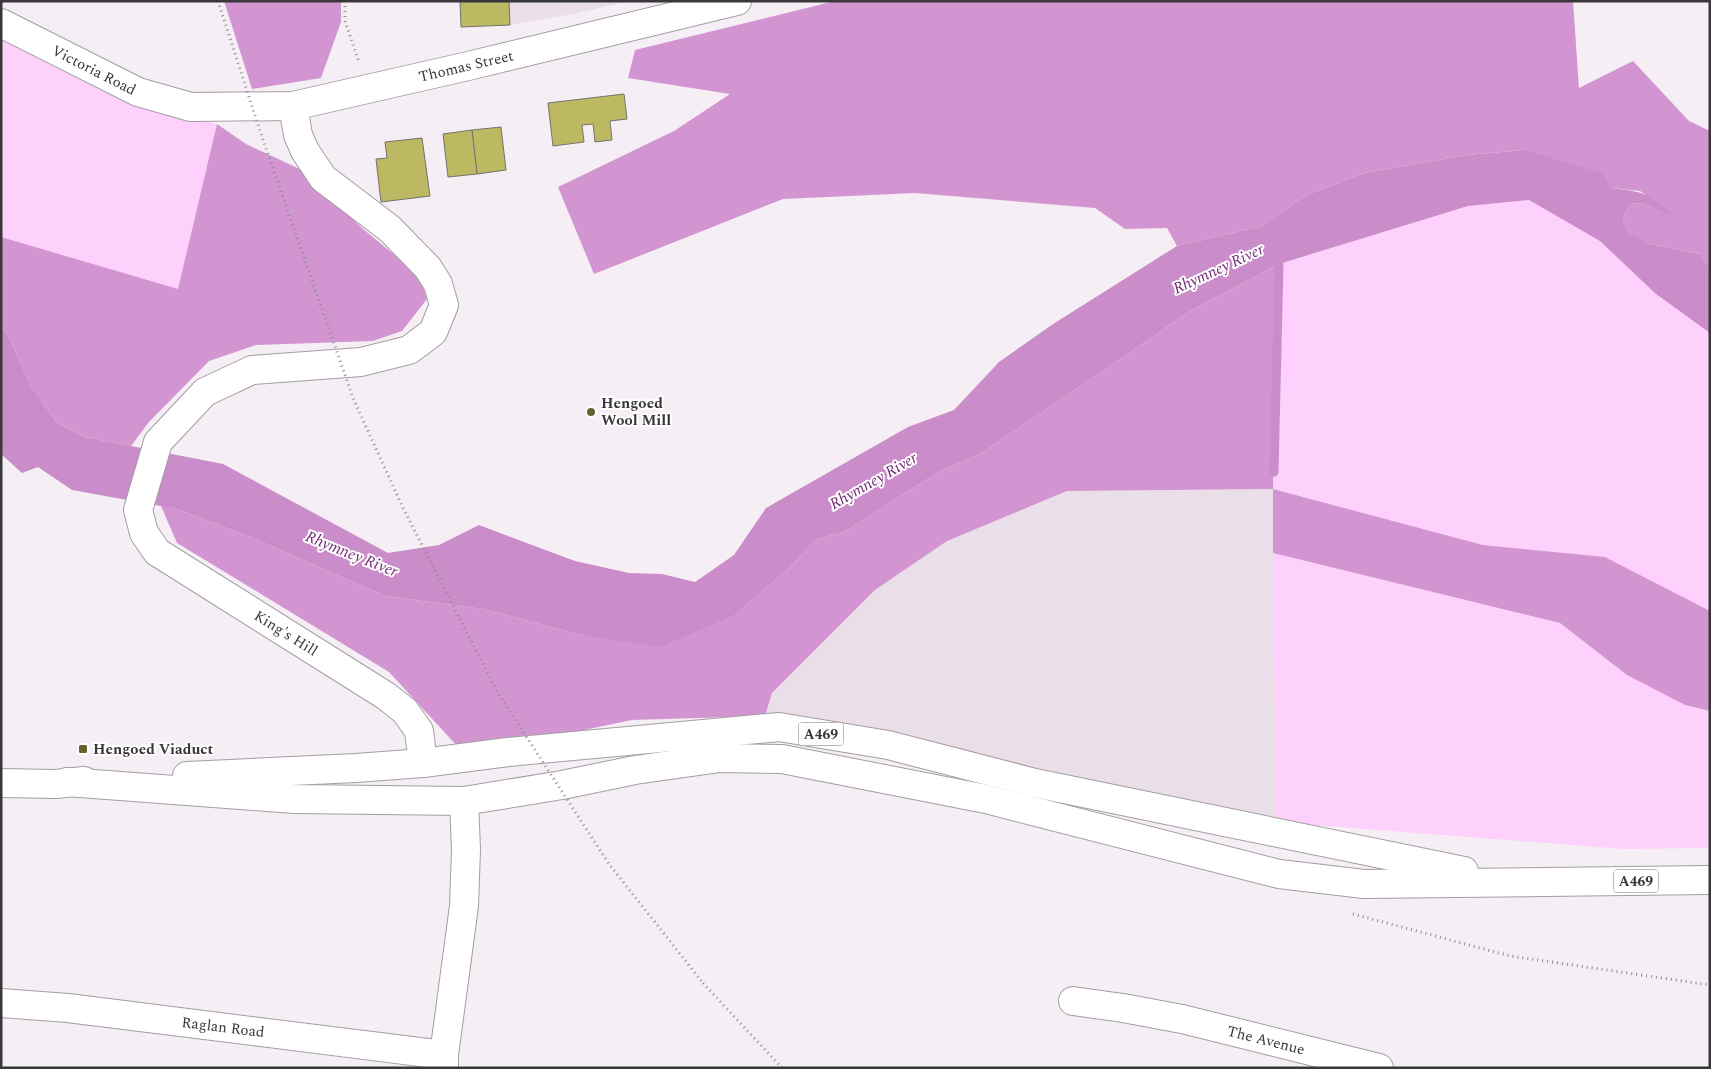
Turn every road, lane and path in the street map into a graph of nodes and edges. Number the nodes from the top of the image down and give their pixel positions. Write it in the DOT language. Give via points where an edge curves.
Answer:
graph roads {
  1 [pos="218,1"];
  2 [pos="345,1"];
  3 [pos="738,1"];
  4 [pos="1,23"];
  5 [pos="368,88"];
  6 [pos="293,106"];
  7 [pos="191,107"];
  8 [pos="423,763"];
  9 [pos="67,782"];
  10 [pos="1,783"];
  11 [pos="464,800"];
  12 [pos="1710,880"];
  13 [pos="1562,882"];
  14 [pos="1347,912"];
  15 [pos="1710,985"];
  16 [pos="1073,1002"];
  17 [pos="1,1003"];
  18 [pos="444,1062"];
  19 [pos="782,1068"];
  20 [pos="1379,1068"];
  1 -- 19 [label="path, bridge" via="353,398 403,508 498,692 609,864 703,983"];
  2 -- 5 [label="path" via="345,21"];
  3 -- 5 [label="main road, Thomas Street"];
  4 -- 7 [label="main road, Victoria Road" via="138,92"];
  5 -- 6 [label="main road, Thomas Street"];
  6 -- 7 [label="main road, Thomas Street"];
  6 -- 8 [label="main road, King's Hill" via="298,135 323,178 390,230 428,268 438,284 444,305 433,332 409,350 361,362 252,370 205,392 158,442 138,510 144,533 156,552 405,711 419,731"];
  8 -- 9 [label="main road, A469"];
  8 -- 13 [label="main road, A469" via="779,727 888,745 1035,783 1452,870"];
  9 -- 10 [label="main road, A469"];
  9 -- 11 [label="main road, A469" via="294,799"];
  11 -- 13 [label="main road, A469" via="720,758 782,759 986,799 1279,874 1364,884"];
  11 -- 18 [label="main road" via="464,906"];
  12 -- 13 [label="main road, A469"];
  14 -- 15 [label="path" via="1510,956"];
  16 -- 20 [label="main road, The Avenue" via="1182,1018"];
  17 -- 18 [label="main road, Raglan Road" via="68,1008"];
}
